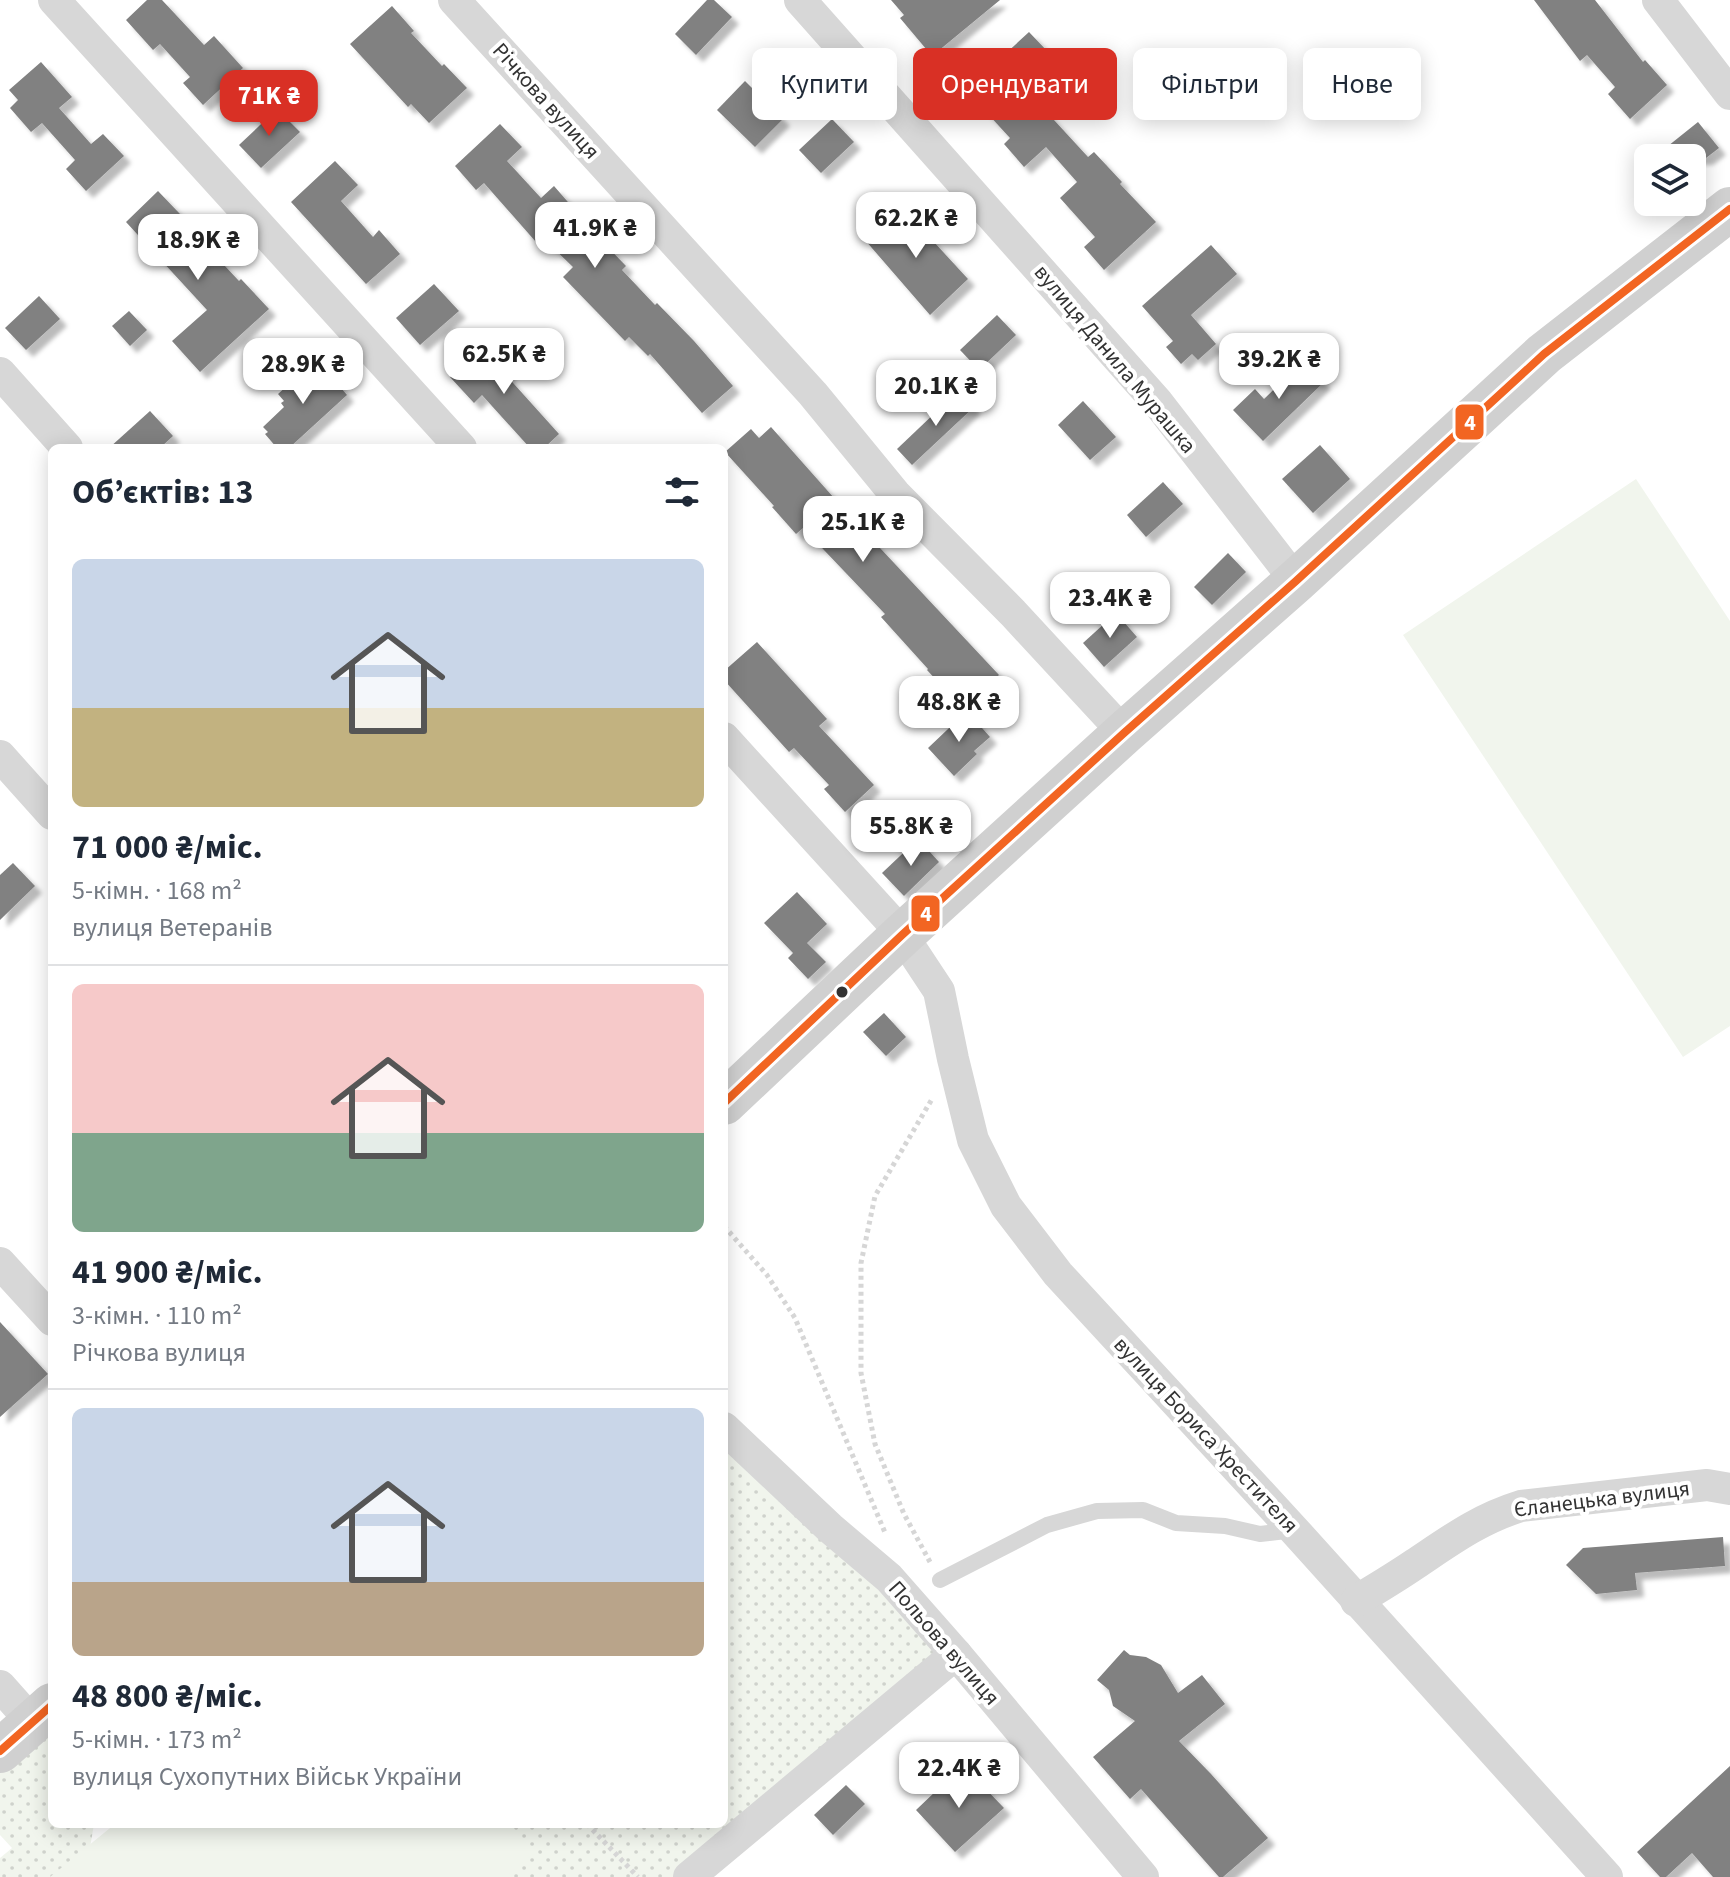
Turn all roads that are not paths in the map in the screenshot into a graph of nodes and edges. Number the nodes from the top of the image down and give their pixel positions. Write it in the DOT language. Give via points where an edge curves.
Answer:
graph roads {
  1 [pos="54,0"];
  2 [pos="454,0"];
  3 [pos="800,0"];
  4 [pos="1658,0"];
  5 [pos="1730,94"];
  6 [pos="1730,209"];
  7 [pos="0,373"];
  8 [pos="63,444"];
  9 [pos="457,444"];
  10 [pos="1296,581"];
  11 [pos="1124,733"];
  12 [pos="728,742"];
  13 [pos="0,756"];
  14 [pos="48,810"];
  15 [pos="902,935"];
  16 [pos="728,1099"];
  17 [pos="0,1263"];
  18 [pos="48,1316"];
  19 [pos="728,1432"];
  20 [pos="1730,1489"];
  21 [pos="1294,1530"];
  22 [pos="940,1580"];
  23 [pos="1356,1601"];
  24 [pos="956,1654"];
  25 [pos="0,1686"];
  26 [pos="42,1714"];
  27 [pos="0,1751"];
  28 [pos="689,1877"];
  29 [pos="1143,1877"];
  30 [pos="1607,1877"];
  1 -- 9 [label="street"];
  2 -- 11 [label="street, Річкова вулиця" via="813,394 895,494"];
  3 -- 10 [label="street, вулиця Данила Мурашка" via="1158,403"];
  4 -- 5 [label="street"];
  6 -- 10 [label="street" via="1544,354"];
  7 -- 8 [label="street"];
  10 -- 11 [label="street"];
  11 -- 15 [label="street"];
  12 -- 15 [label="street, вулиця Бориса Хрестителя"];
  13 -- 14 [label="street"];
  15 -- 16 [label="street"];
  15 -- 21 [label="street, вулиця Бориса Хрестителя" via="939,991 973,1140 1006,1206 1058,1274"];
  17 -- 18 [label="street"];
  19 -- 24 [label="street, Польова вулиця" via="889,1578"];
  20 -- 23 [label="street, Єланецька вулиця" via="1707,1485 1521,1506 1469,1528"];
  21 -- 22 [label="lane" via="1260,1534 1176,1523 1143,1510 1097,1511 1047,1525"];
  21 -- 23 [label="street, вулиця Бориса Хрестителя"];
  23 -- 30 [label="street, вулиця Бориса Хрестителя"];
  24 -- 28 [label="street"];
  24 -- 29 [label="street, Польова вулиця"];
  25 -- 26 [label="street"];
  26 -- 27 [label="street"];
}
